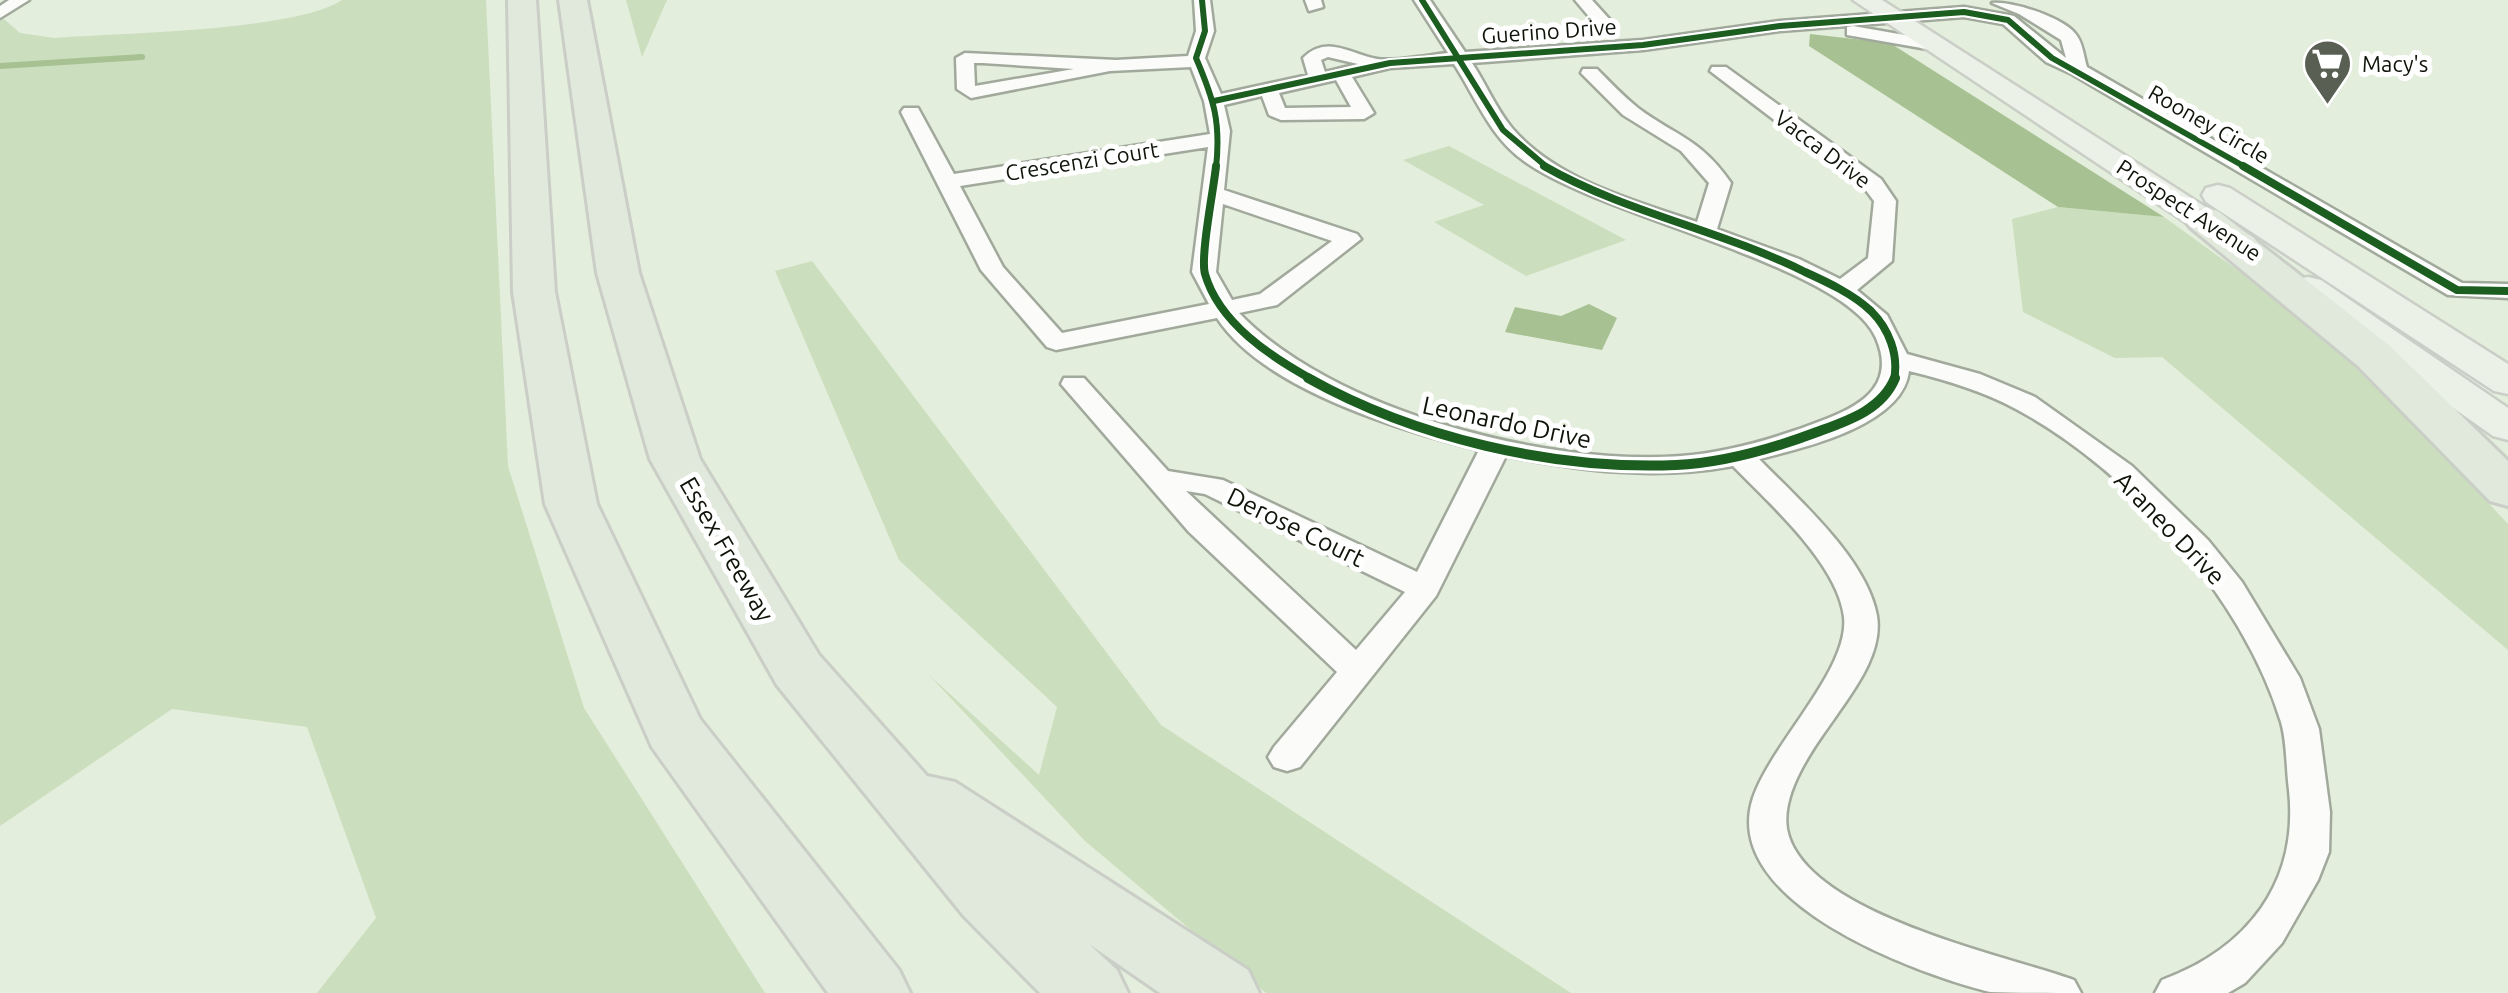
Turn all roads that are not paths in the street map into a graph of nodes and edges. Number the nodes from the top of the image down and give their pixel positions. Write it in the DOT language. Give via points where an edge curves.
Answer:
graph roads {
  1 [pos="21,0"];
  2 [pos="522,0"];
  3 [pos="573,0"];
  4 [pos="1202,0"];
  5 [pos="1422,0"];
  6 [pos="1583,0"];
  7 [pos="1894,7"];
  8 [pos="0,13"];
  9 [pos="1602,22"];
  10 [pos="1795,24"];
  11 [pos="1738,32"];
  12 [pos="1932,46"];
  13 [pos="1459,57"];
  14 [pos="1197,61"];
  15 [pos="1374,65"];
  16 [pos="1107,66"];
  17 [pos="2079,70"];
  18 [pos="1719,71"];
  19 [pos="1342,72"];
  20 [pos="1590,74"];
  21 [pos="1320,78"];
  22 [pos="1269,90"];
  23 [pos="1214,101"];
  24 [pos="912,112"];
  25 [pos="1219,139"];
  26 [pos="945,182"];
  27 [pos="1213,193"];
  28 [pos="2204,220"];
  29 [pos="1705,232"];
  30 [pos="1840,290"];
  31 [pos="2508,291"];
  32 [pos="1220,310"];
  33 [pos="1894,358"];
  34 [pos="2508,382"];
  35 [pos="1074,384"];
  36 [pos="2508,426"];
  37 [pos="1496,446"];
  38 [pos="1740,456"];
  39 [pos="1162,479"];
  40 [pos="2508,490"];
  41 [pos="1425,589"];
  42 [pos="1355,669"];
  43 [pos="1287,757"];
  44 [pos="883,768"];
  45 [pos="872,993"];
  46 [pos="1090,993"];
  47 [pos="1221,993"];
  48 [pos="2059,993"];
  49 [pos="2177,993"];
  1 -- 8 [label="street"];
  2 -- 45 [label="highway" via="534,292 571,504 674,731"];
  3 -- 44 [label="highway, Essex Freeway" via="618,273 675,459 798,670"];
  4 -- 14 [label="street" via="1205,32"];
  5 -- 13 [label="street"];
  6 -- 9 [label="street"];
  7 -- 10 [label="street, Guerino Drive"];
  7 -- 11 [label="street, Guerino Drive" via="1765,15"];
  7 -- 12 [label="main road, Prospect Avenue"];
  7 -- 17 [label="street, Rooney Circle" via="1998,16"];
  7 -- 17 [label="street" via="1980,1 2016,6 2069,37"];
  7 -- 34 [label="main road, Prospect Avenue" via="2250,215"];
  10 -- 11 [label="street, Guerino Drive"];
  10 -- 12 [label="street"];
  11 -- 13 [label="street, Guerino Drive"];
  12 -- 28 [label="main road, Prospect Avenue"];
  13 -- 15 [label="street, Guerino Drive"];
  13 -- 29 [label="street" via="1487,110 1535,159 1596,192"];
  14 -- 16 [label="street"];
  14 -- 23 [label="street"];
  15 -- 19 [label="street, Guerino Drive"];
  15 -- 21 [label="street" via="1346,52 1321,52 1312,58"];
  16 -- 16 [label="street" via="965,58 966,89 970,92"];
  17 -- 31 [label="street, Rooney Circle" via="2458,290"];
  18 -- 30 [label="street, Vacca Drive" via="1873,184 1885,202 1880,261"];
  19 -- 21 [label="street, Guerino Drive"];
  19 -- 22 [label="street" via="1364,113 1281,114"];
  20 -- 29 [label="street" via="1633,113 1687,142 1708,163 1720,183"];
  21 -- 22 [label="street, Guerino Drive"];
  22 -- 23 [label="street, Guerino Drive"];
  23 -- 25 [label="street"];
  24 -- 26 [label="street"];
  25 -- 26 [label="street, Crescenzi Court"];
  25 -- 27 [label="street"];
  26 -- 32 [label="street" via="993,270 1056,342"];
  27 -- 32 [label="street" via="1204,272"];
  27 -- 32 [label="street" via="1349,240 1268,300"];
  28 -- 36 [label="main road, Prospect Avenue"];
  28 -- 40 [label="highway" via="2374,356"];
  29 -- 30 [label="street"];
  30 -- 33 [label="street" via="1868,308 1893,345"];
  32 -- 37 [label="street, Leonardo Drive" via="1292,368 1343,396"];
  33 -- 38 [label="street, Leonardo Drive" via="1894,380 1878,403 1847,421"];
  33 -- 49 [label="street, Araneo Drive" via="1999,391 2078,438 2191,542 2272,658 2299,724 2314,840 2266,938 2225,973"];
  35 -- 39 [label="street, Derose Court"];
  37 -- 38 [label="street, Leonardo Drive" via="1624,465"];
  37 -- 41 [label="street"];
  38 -- 48 [label="street" via="1820,542 1861,616 1859,650 1798,744 1770,808 1768,832 1778,855 1842,914 1930,956"];
  39 -- 41 [label="street, Derose Court" via="1212,486"];
  39 -- 42 [label="street, Derose Court" via="1200,525"];
  41 -- 42 [label="street"];
  42 -- 43 [label="street"];
  44 -- 46 [label="highway, Essex Freeway" via="989,895"];
  44 -- 47 [label="highway"];
}
